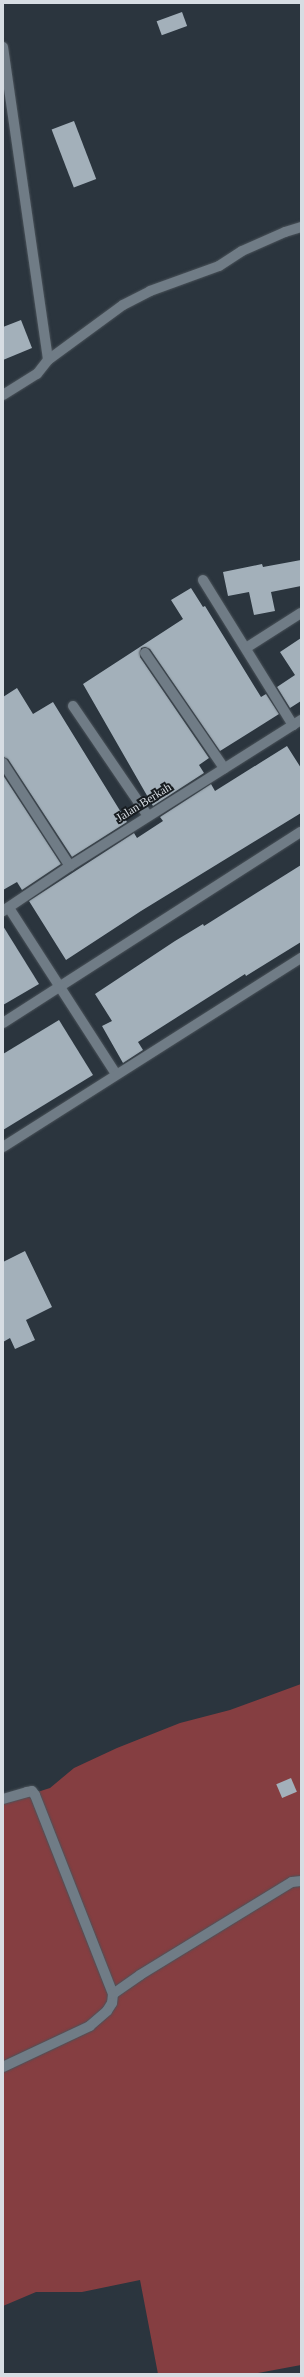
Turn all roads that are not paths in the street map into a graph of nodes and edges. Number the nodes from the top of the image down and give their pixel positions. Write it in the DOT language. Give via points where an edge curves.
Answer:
graph roads {
  1 [pos="3,48"];
  2 [pos="301,227"];
  3 [pos="48,360"];
  4 [pos="3,395"];
  5 [pos="203,580"];
  6 [pos="301,613"];
  7 [pos="246,648"];
  8 [pos="144,653"];
  9 [pos="73,706"];
  10 [pos="297,722"];
  11 [pos="3,763"];
  12 [pos="224,768"];
  13 [pos="148,816"];
  14 [pos="301,832"];
  15 [pos="70,866"];
  16 [pos="6,909"];
  17 [pos="301,958"];
  18 [pos="61,986"];
  19 [pos="3,1023"];
  20 [pos="116,1074"];
  21 [pos="3,1147"];
  22 [pos="3,1799"];
  23 [pos="301,1881"];
  24 [pos="113,1994"];
  25 [pos="3,2067"];
  1 -- 3 [label="street"];
  2 -- 3 [label="street" via="242,251 219,266 150,291 116,309"];
  3 -- 4 [label="street" via="37,374"];
  5 -- 7 [label="street"];
  6 -- 7 [label="street"];
  7 -- 10 [label="street"];
  8 -- 12 [label="street"];
  9 -- 13 [label="street"];
  10 -- 12 [label="street, Jalan Berkah"];
  11 -- 15 [label="street"];
  12 -- 13 [label="street, Jalan Berkah"];
  13 -- 15 [label="street, Jalan Berkah"];
  14 -- 18 [label="street"];
  15 -- 16 [label="street, Jalan Berkah"];
  16 -- 18 [label="street"];
  17 -- 20 [label="street"];
  18 -- 19 [label="street"];
  18 -- 20 [label="street"];
  20 -- 21 [label="street"];
  22 -- 24 [label="street" via="27,1792 35,1795"];
  23 -- 24 [label="street" via="285,1886"];
  24 -- 25 [label="street" via="112,2003 107,2011 90,2026"];
}
